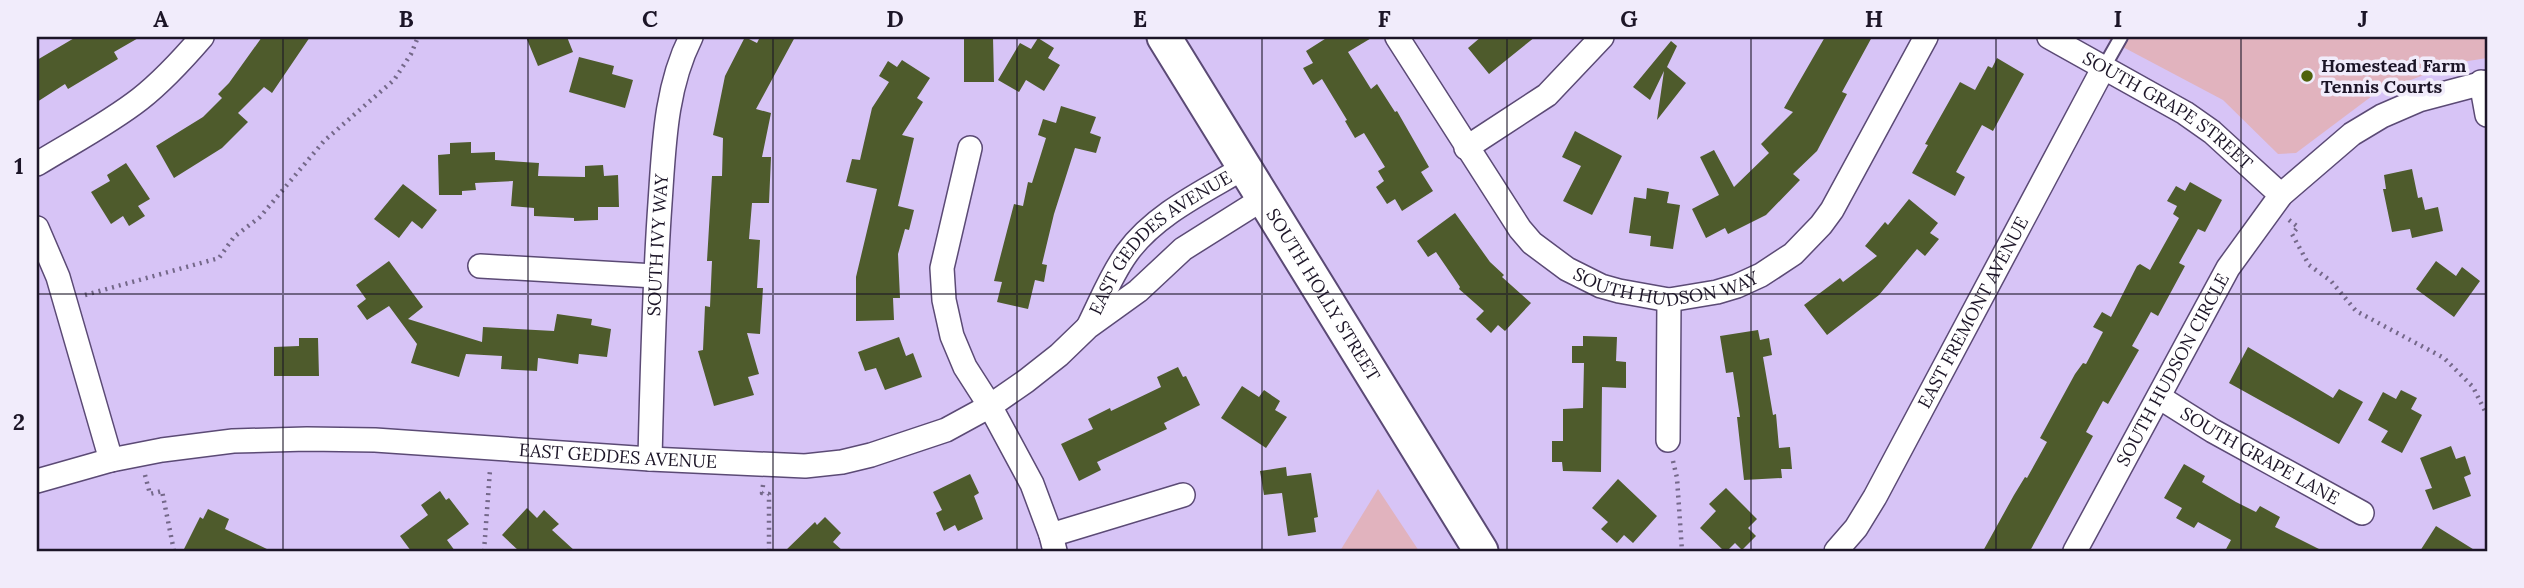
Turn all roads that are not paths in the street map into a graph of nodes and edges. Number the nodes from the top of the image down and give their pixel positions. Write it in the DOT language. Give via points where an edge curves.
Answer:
graph roads {
  1 [pos="202,37"];
  2 [pos="691,37"];
  3 [pos="1164,37"];
  4 [pos="1397,37"];
  5 [pos="1602,37"];
  6 [pos="1926,37"];
  7 [pos="2049,37"];
  8 [pos="2121,37"];
  9 [pos="2104,67"];
  10 [pos="2484,82"];
  11 [pos="2487,115"];
  12 [pos="970,148"];
  13 [pos="1466,148"];
  14 [pos="37,164"];
  15 [pos="1245,167"];
  16 [pos="1264,198"];
  17 [pos="2277,200"];
  18 [pos="37,228"];
  19 [pos="480,266"];
  20 [pos="655,276"];
  21 [pos="1670,300"];
  22 [pos="1088,327"];
  23 [pos="2159,397"];
  24 [pos="990,406"];
  25 [pos="1668,440"];
  26 [pos="650,459"];
  27 [pos="111,460"];
  28 [pos="37,481"];
  29 [pos="1183,495"];
  30 [pos="2362,513"];
  31 [pos="1053,543"];
  32 [pos="1482,551"];
  33 [pos="1836,551"];
  34 [pos="2075,551"];
  1 -- 14 [label="street" via="140,99"];
  2 -- 20 [label="street, SOUTH IVY WAY" via="671,90 665,129"];
  3 -- 15 [label="main road, SOUTH HOLLY STREET"];
  4 -- 13 [label="street, SOUTH HUDSON WAY"];
  5 -- 13 [label="street" via="1547,95"];
  6 -- 21 [label="street, SOUTH HUDSON WAY" via="1832,210 1793,254 1761,275 1717,292"];
  7 -- 9 [label="street, SOUTH GRAPE STREET"];
  8 -- 9 [label="lane"];
  9 -- 17 [label="street, SOUTH GRAPE STREET" via="2212,132"];
  9 -- 33 [label="street, EAST FREMONT AVENUE" via="1875,497"];
  10 -- 11 [label="street"];
  10 -- 17 [label="street, SOUTH HUDSON CIRCLE" via="2382,116 2352,134"];
  12 -- 24 [label="street" via="942,268 944,300 965,367"];
  13 -- 21 [label="street, SOUTH HUDSON WAY" via="1532,243 1567,269 1601,286"];
  15 -- 16 [label="main road, SOUTH HOLLY STREET"];
  15 -- 22 [label="street, EAST GEDDES AVENUE" via="1181,205 1143,235 1116,271"];
  16 -- 22 [label="street, EAST GEDDES AVENUE" via="1183,249 1138,291"];
  16 -- 32 [label="main road, SOUTH HOLLY STREET"];
  17 -- 23 [label="street, SOUTH HUDSON CIRCLE" via="2228,268"];
  18 -- 27 [label="street" via="58,277"];
  19 -- 20 [label="street"];
  20 -- 26 [label="street, SOUTH IVY WAY"];
  21 -- 25 [label="street"];
  22 -- 24 [label="street, EAST GEDDES AVENUE" via="1059,355"];
  23 -- 30 [label="street, SOUTH GRAPE LANE"];
  23 -- 34 [label="street, SOUTH HUDSON CIRCLE"];
  24 -- 26 [label="street, EAST GEDDES AVENUE" via="946,430 842,462 805,466"];
  24 -- 31 [label="street" via="1032,484"];
  26 -- 27 [label="street, EAST GEDDES AVENUE" via="307,439 233,441"];
  27 -- 28 [label="street, EAST GEDDES AVENUE"];
  29 -- 31 [label="street"];
}
